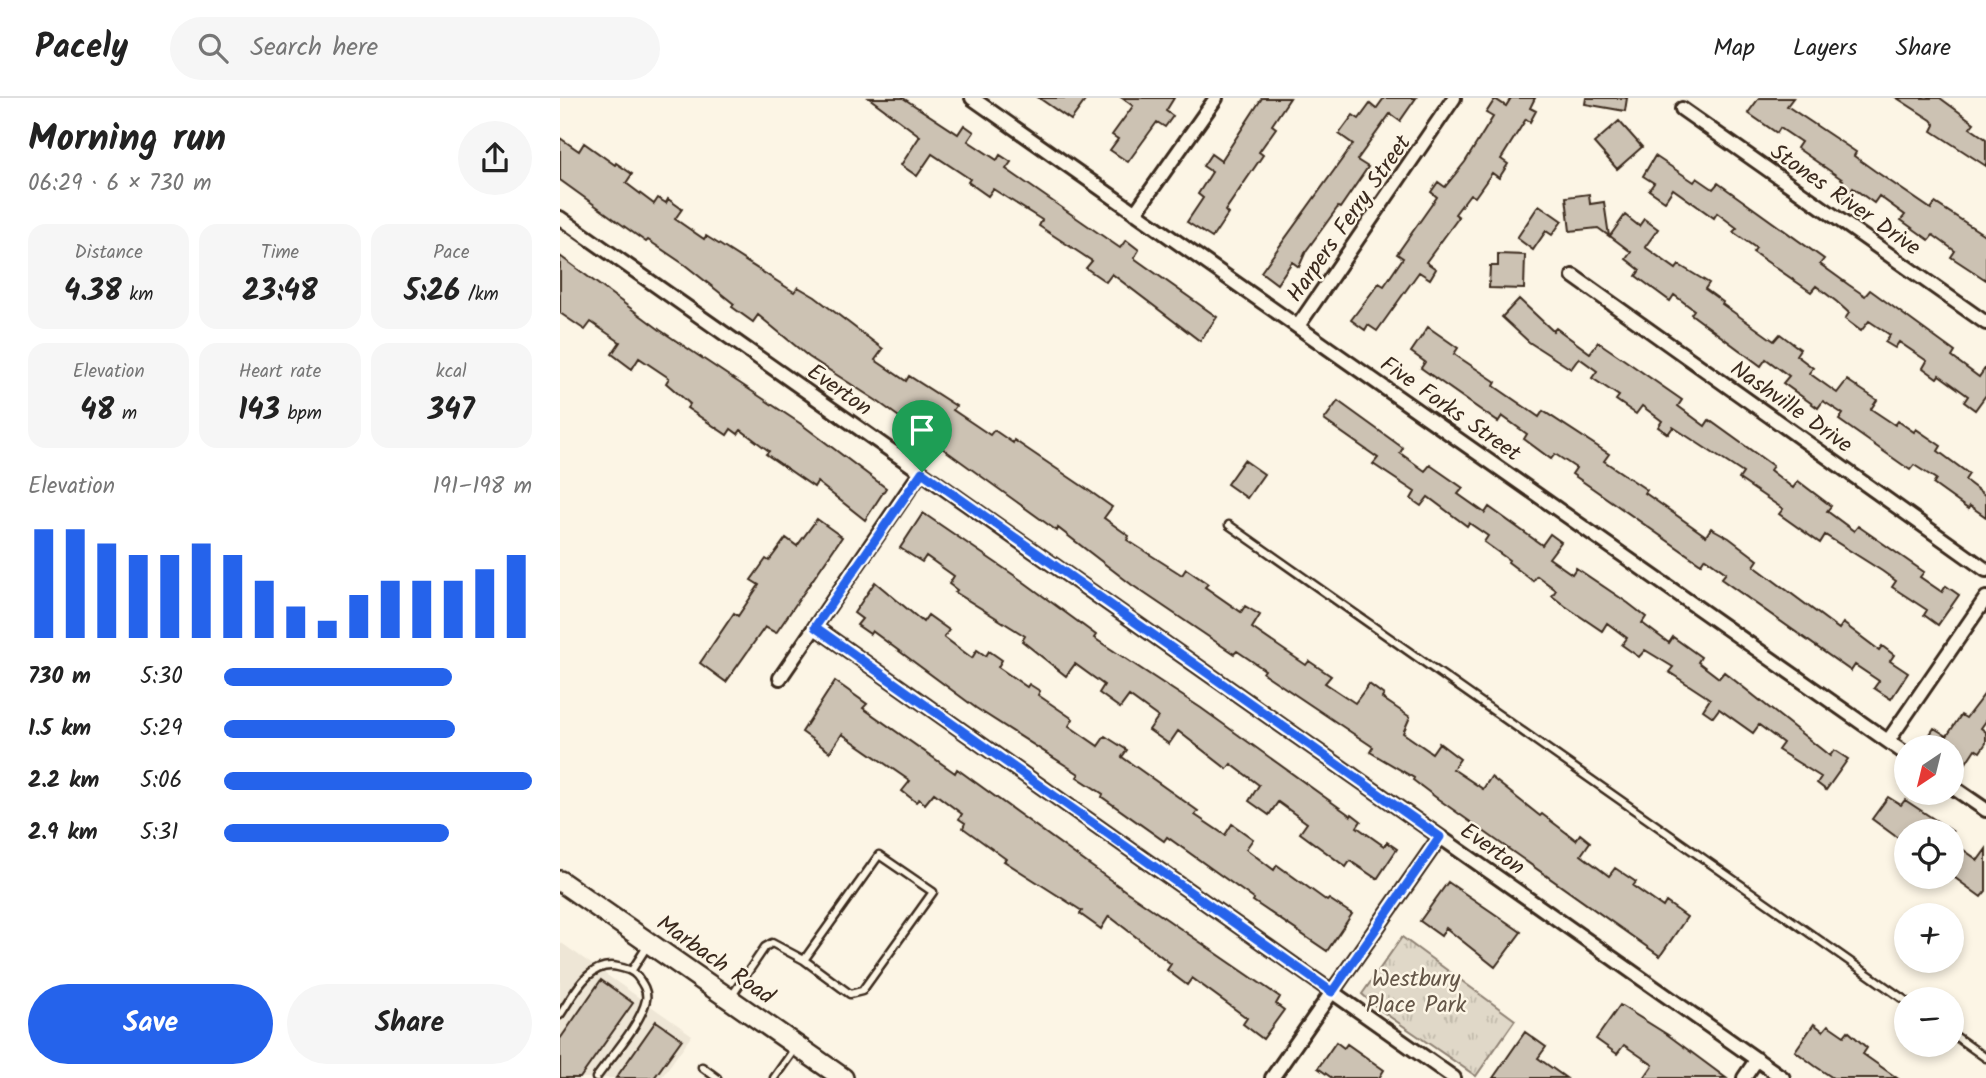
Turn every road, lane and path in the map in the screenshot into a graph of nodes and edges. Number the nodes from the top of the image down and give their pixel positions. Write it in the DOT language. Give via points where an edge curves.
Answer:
graph roads {
  1 [pos="972,98"];
  2 [pos="1216,98"];
  3 [pos="1454,98"];
  4 [pos="1682,109"];
  5 [pos="1135,213"];
  6 [pos="560,218"];
  7 [pos="1573,276"];
  8 [pos="1986,323"];
  9 [pos="1298,326"];
  10 [pos="922,472"];
  11 [pos="1229,525"];
  12 [pos="1986,570"];
  13 [pos="1986,598"];
  14 [pos="815,627"];
  15 [pos="780,678"];
  16 [pos="1888,741"];
  17 [pos="1894,745"];
  18 [pos="1964,795"];
  19 [pos="1986,810"];
  20 [pos="1440,837"];
  21 [pos="560,881"];
  22 [pos="649,943"];
  23 [pos="804,960"];
  24 [pos="632,971"];
  25 [pos="1332,992"];
  26 [pos="1894,993"];
  27 [pos="730,999"];
  28 [pos="560,1015"];
  29 [pos="1964,1042"];
  30 [pos="797,1046"];
  31 [pos="1986,1058"];
  32 [pos="1757,1059"];
  33 [pos="702,1067"];
  34 [pos="596,1078"];
  35 [pos="717,1078"];
  36 [pos="775,1078"];
  37 [pos="843,1078"];
  38 [pos="1272,1078"];
  39 [pos="1454,1078"];
  40 [pos="1744,1078"];
  41 [pos="1783,1078"];
  1 -- 5 [label="street, Five Forks Street"];
  2 -- 5 [label="street"];
  3 -- 9 [label="street, Harpers Ferry Street"];
  4 -- 8 [label="street, Stones River Drive"];
  5 -- 9 [label="street, Five Forks Street"];
  6 -- 10 [label="street, Everton"];
  7 -- 12 [label="street, Nashville Drive"];
  9 -- 16 [label="street, Five Forks Street"];
  10 -- 14 [label="street"];
  10 -- 20 [label="street, Everton"];
  11 -- 26 [label="lane"];
  13 -- 16 [label="street"];
  14 -- 15 [label="street"];
  14 -- 25 [label="street"];
  16 -- 17 [label="street, Five Forks Street"];
  18 -- 19 [label="street"];
  20 -- 25 [label="street"];
  20 -- 32 [label="street, Everton"];
  21 -- 22 [label="main road, Marbach Road"];
  22 -- 24 [label="lane"];
  22 -- 27 [label="main road, Marbach Road"];
  23 -- 23 [label="lane" via="850,994 862,991 933,892 879,855"];
  23 -- 27 [label="lane" via="772,943"];
  24 -- 28 [label="lane" via="610,965 586,976"];
  24 -- 34 [label="lane" via="647,998"];
  25 -- 38 [label="street"];
  25 -- 39 [label="street"];
  27 -- 30 [label="main road, Marbach Road"];
  29 -- 31 [label="lane"];
  30 -- 36 [label="lane"];
  30 -- 37 [label="main road, Marbach Road"];
  32 -- 40 [label="street"];
  32 -- 41 [label="street, Everton"];
  33 -- 35 [label="lane"];
}
